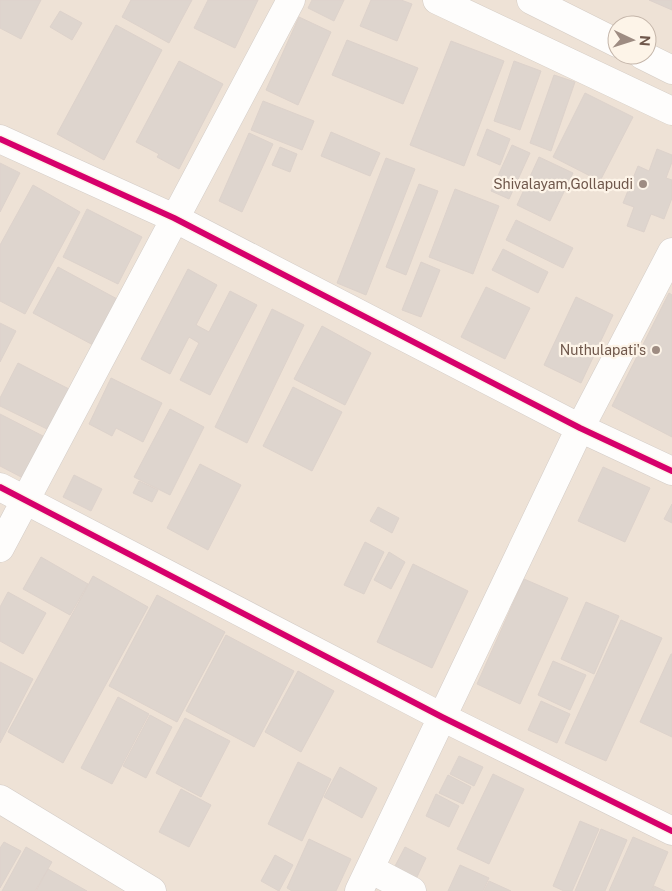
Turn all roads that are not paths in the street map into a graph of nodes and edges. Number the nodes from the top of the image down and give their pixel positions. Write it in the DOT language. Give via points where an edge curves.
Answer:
graph roads {
  1 [pos="291,0"];
  2 [pos="437,0"];
  3 [pos="531,0"];
  4 [pos="607,37"];
  5 [pos="657,62"];
  6 [pos="672,70"];
  7 [pos="672,111"];
  8 [pos="0,138"];
  9 [pos="174,218"];
  10 [pos="672,252"];
  11 [pos="580,428"];
  12 [pos="672,471"];
  13 [pos="0,487"];
  14 [pos="26,499"];
  15 [pos="0,548"];
  16 [pos="442,717"];
  17 [pos="0,799"];
  18 [pos="672,831"];
  19 [pos="365,880"];
  20 [pos="152,891"];
  21 [pos="412,891"];
  1 -- 9 [label="street"];
  2 -- 7 [label="street"];
  3 -- 4 [label="street"];
  5 -- 6 [label="street"];
  8 -- 9 [label="street"];
  9 -- 11 [label="street"];
  9 -- 14 [label="street"];
  10 -- 11 [label="street"];
  11 -- 12 [label="street"];
  11 -- 16 [label="street"];
  13 -- 14 [label="street"];
  14 -- 15 [label="street"];
  14 -- 16 [label="street"];
  16 -- 18 [label="street"];
  16 -- 19 [label="street"];
  17 -- 20 [label="street"];
  19 -- 21 [label="street"];
}
